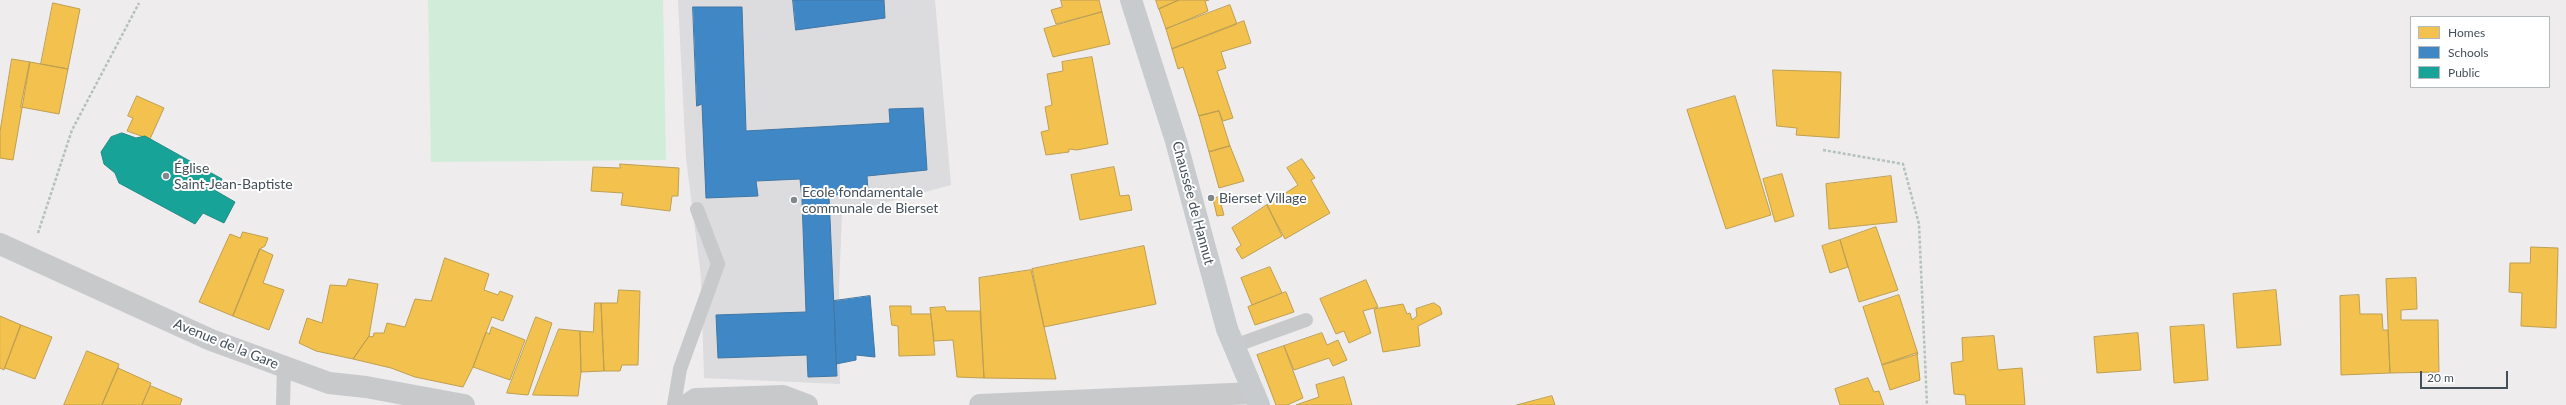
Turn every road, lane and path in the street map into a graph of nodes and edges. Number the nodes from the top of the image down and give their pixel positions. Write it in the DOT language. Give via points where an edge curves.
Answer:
graph roads {
  1 [pos="1131,0"];
  2 [pos="139,3"];
  3 [pos="1823,150"];
  4 [pos="697,209"];
  5 [pos="0,244"];
  6 [pos="31,256"];
  7 [pos="1306,320"];
  8 [pos="1234,346"];
  9 [pos="284,367"];
  10 [pos="1256,399"];
  11 [pos="283,405"];
  12 [pos="464,405"];
  13 [pos="674,405"];
  14 [pos="687,405"];
  15 [pos="807,405"];
  16 [pos="980,405"];
  17 [pos="1927,405"];
  1 -- 8 [label="main road, Chaussée de Hannut" via="1176,140 1227,329"];
  2 -- 6 [label="path" via="72,130"];
  3 -- 17 [label="path" via="1903,164 1918,224"];
  4 -- 13 [label="lane" via="718,264 680,369"];
  5 -- 6 [label="street, Avenue de la Gare"];
  6 -- 9 [label="street, Avenue de la Gare" via="211,340"];
  7 -- 8 [label="lane"];
  8 -- 10 [label="main road, Chaussée de Hannut"];
  9 -- 11 [label="lane"];
  9 -- 12 [label="street, Avenue de la Gare" via="329,383 366,387"];
  10 -- 16 [label="street"];
  14 -- 15 [label="street" via="696,399 784,396"];
}
